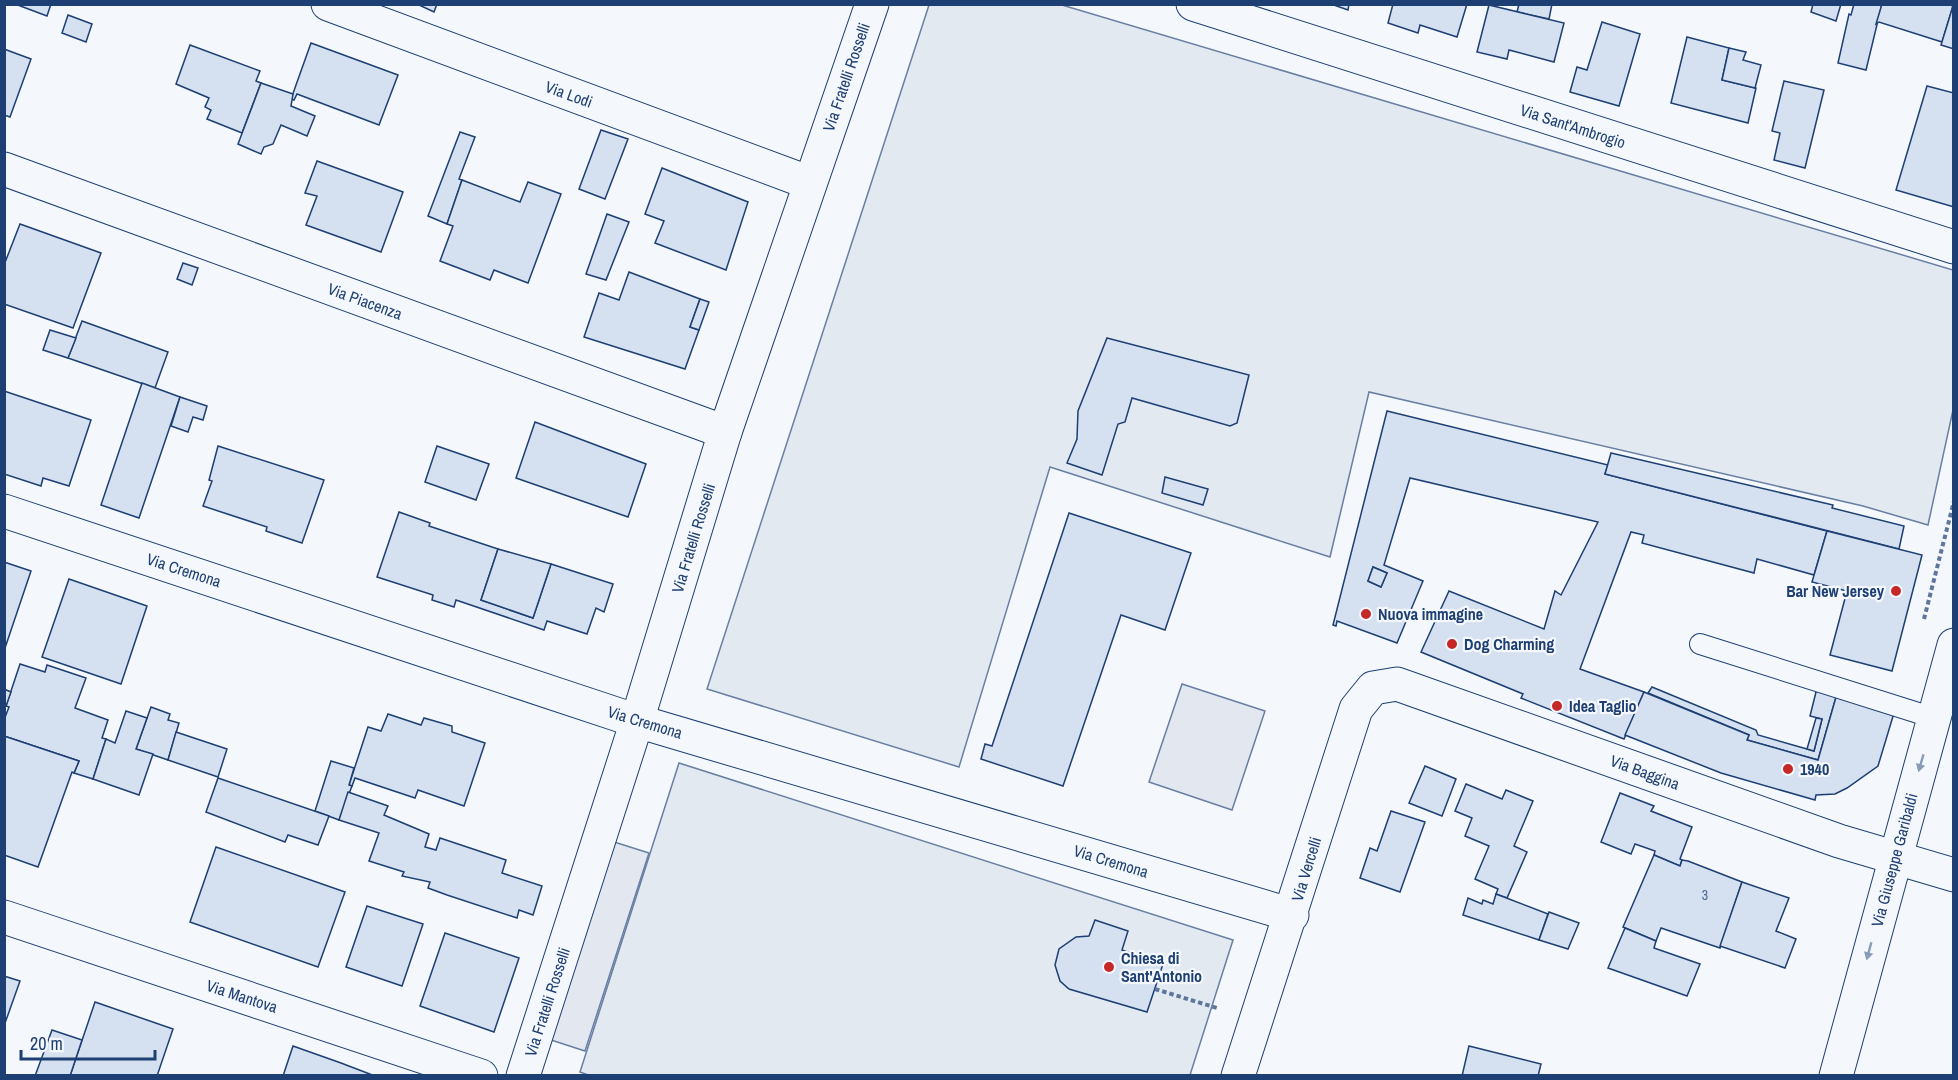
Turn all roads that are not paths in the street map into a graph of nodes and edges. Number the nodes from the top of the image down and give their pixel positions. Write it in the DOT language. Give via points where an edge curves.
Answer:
graph roads {
  1 [pos="328,4"];
  2 [pos="872,4"];
  3 [pos="1193,4"];
  4 [pos="4,169"];
  5 [pos="810,183"];
  6 [pos="1953,247"];
  7 [pos="725,432"];
  8 [pos="4,511"];
  9 [pos="1700,644"];
  10 [pos="1953,645"];
  11 [pos="1396,684"];
  12 [pos="1934,718"];
  13 [pos="637,720"];
  14 [pos="1895,856"];
  15 [pos="1953,875"];
  16 [pos="1292,915"];
  17 [pos="4,917"];
  18 [pos="443,1070"];
  19 [pos="480,1076"];
  20 [pos="523,1076"];
  21 [pos="1238,1076"];
  22 [pos="1836,1076"];
  1 -- 5 [label="street, Via Lodi"];
  2 -- 5 [label="street, Via Fratelli Rosselli"];
  3 -- 6 [label="street, Via Sant'Ambrogio"];
  4 -- 7 [label="street, Via Piacenza"];
  5 -- 7 [label="street, Via Fratelli Rosselli"];
  7 -- 13 [label="street, Via Fratelli Rosselli"];
  8 -- 13 [label="street, Via Cremona"];
  9 -- 12 [label="lane"];
  10 -- 12 [label="street, Via Giuseppe Garibaldi"];
  11 -- 14 [label="street, Via Baggina" via="1839,841"];
  11 -- 16 [label="street, Via Vercelli" via="1373,688 1356,709"];
  12 -- 14 [label="street, Via Giuseppe Garibaldi, one-way"];
  13 -- 16 [label="street, Via Cremona"];
  13 -- 20 [label="street, Via Fratelli Rosselli"];
  14 -- 15 [label="street, Via Baggina"];
  14 -- 22 [label="street, Via Giuseppe Garibaldi, one-way"];
  16 -- 21 [label="street, Via Vercelli"];
  17 -- 18 [label="street, Via Mantova"];
  18 -- 19 [label="street, Via Mantova"];
}
